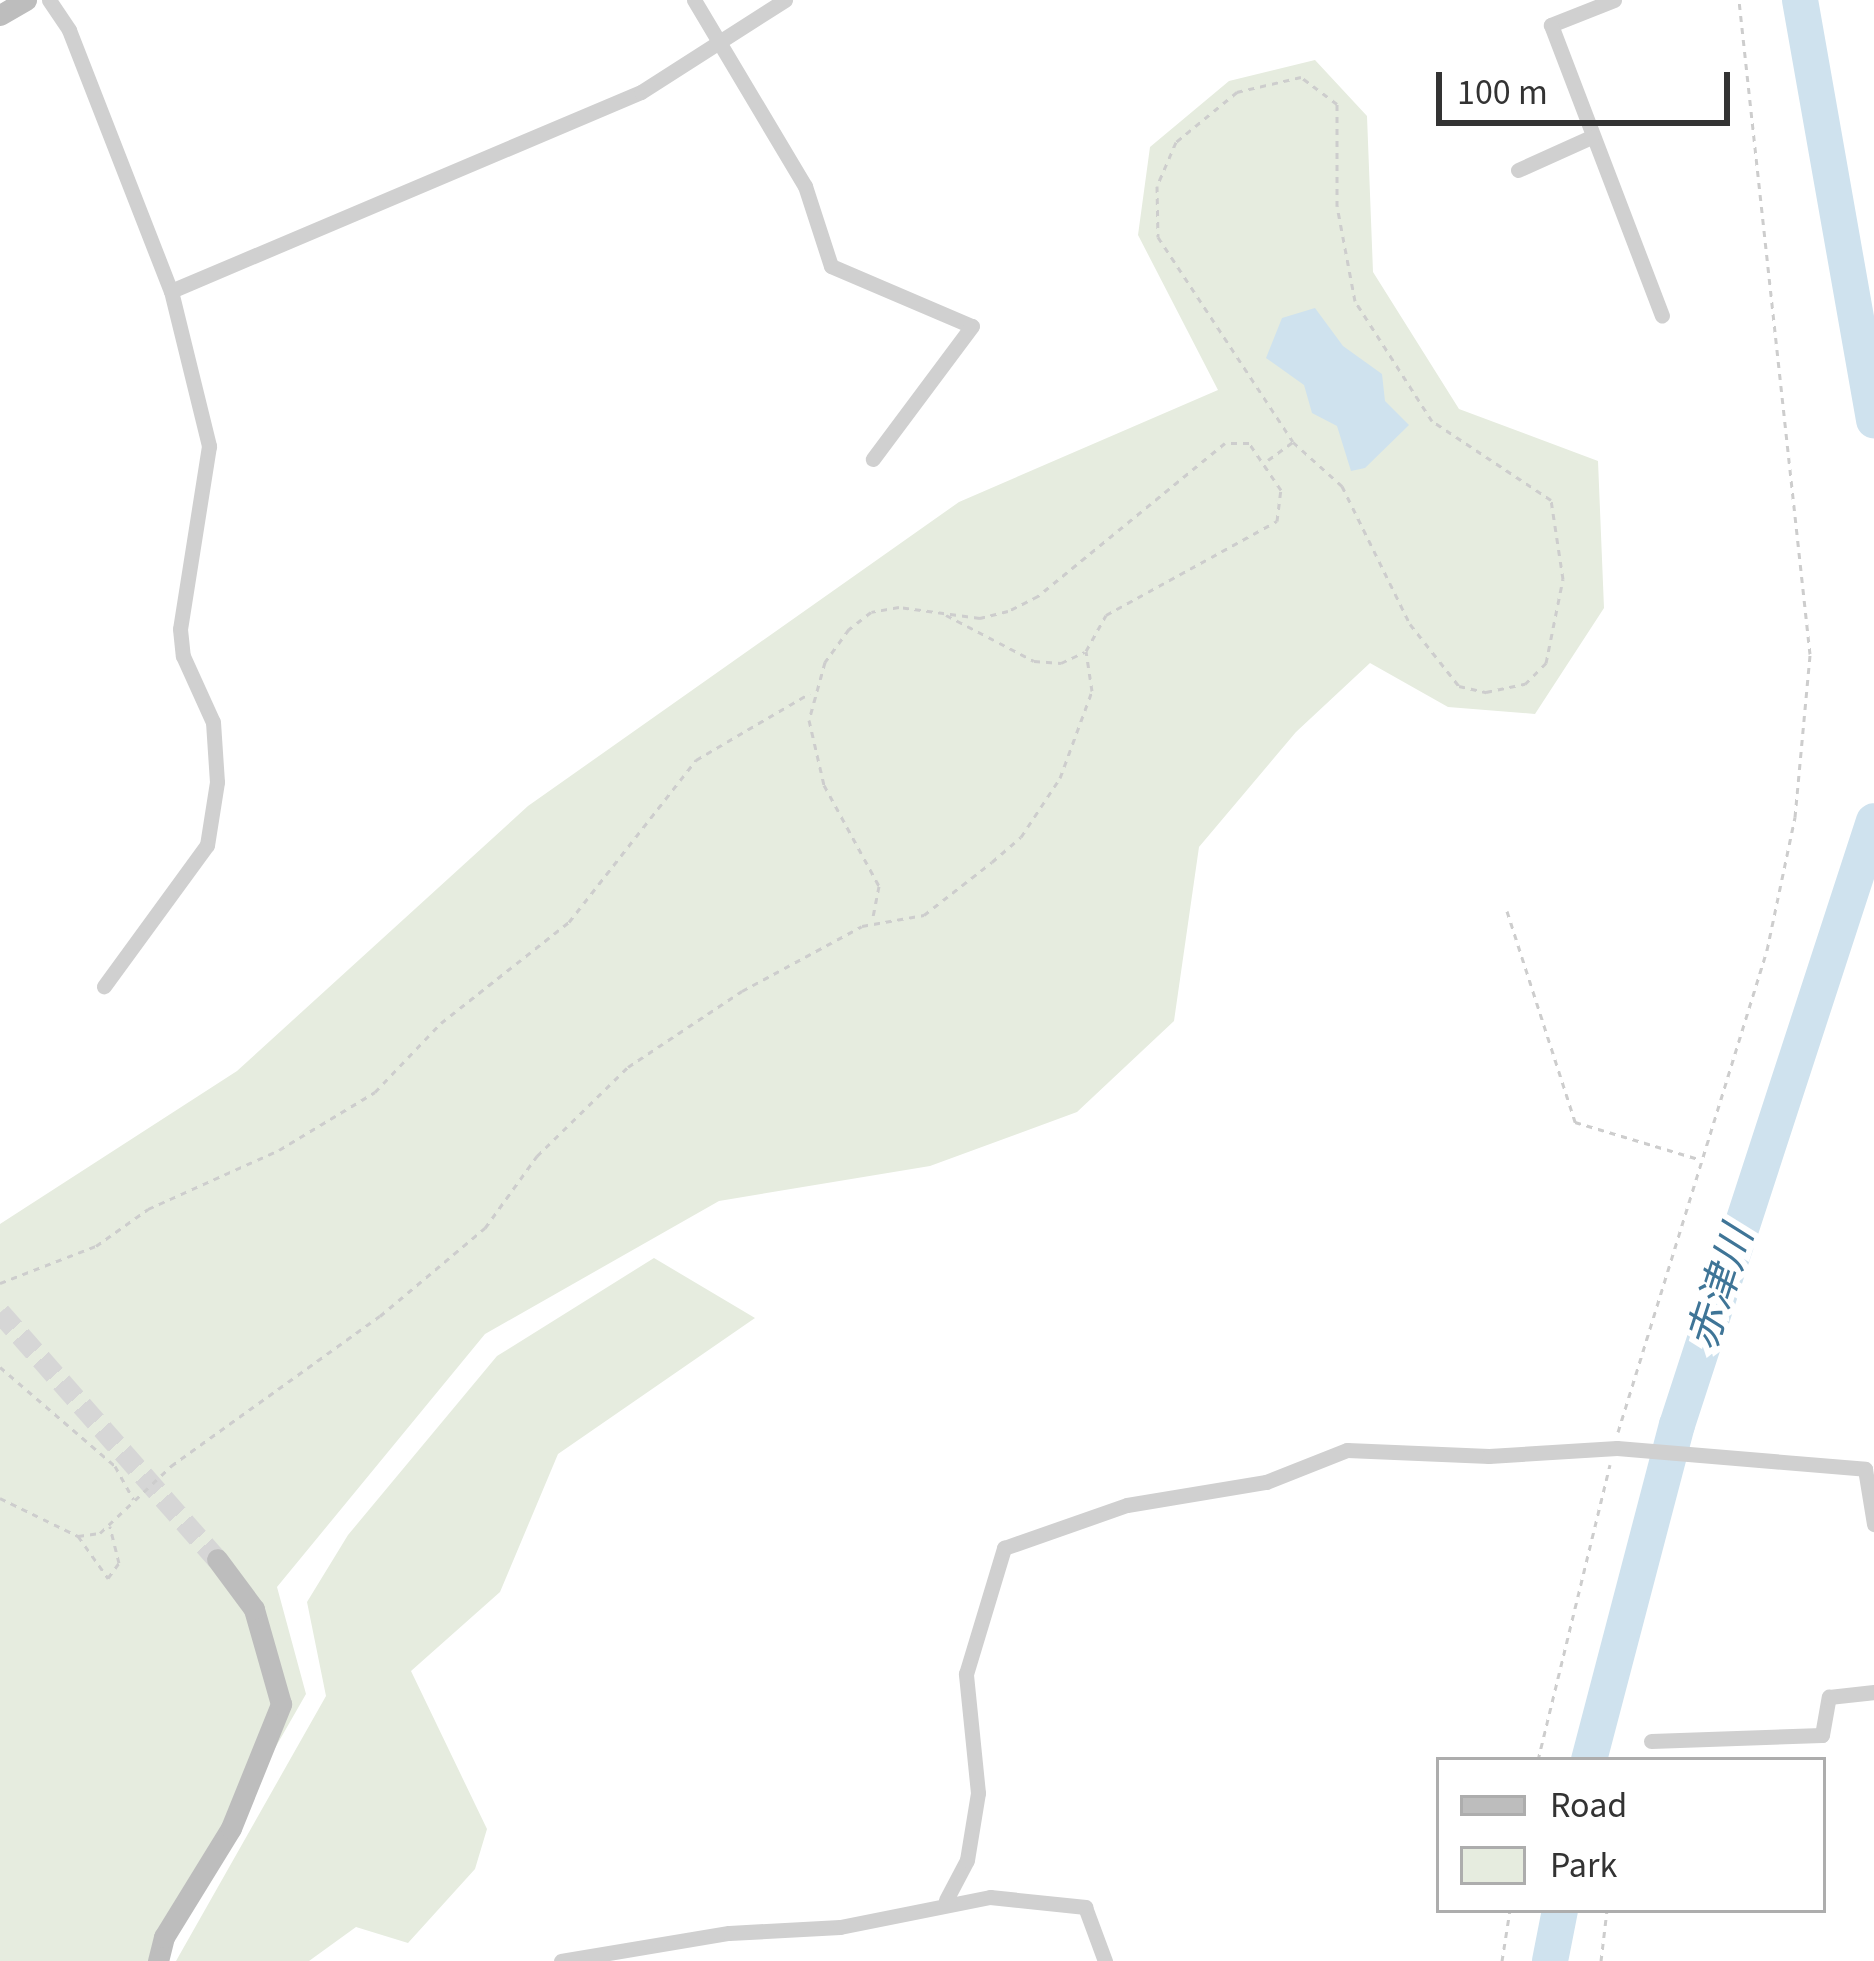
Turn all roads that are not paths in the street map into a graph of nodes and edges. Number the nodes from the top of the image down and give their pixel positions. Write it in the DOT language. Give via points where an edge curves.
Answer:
graph roads {
  1 [pos="26,0"];
  2 [pos="49,0"];
  3 [pos="694,0"];
  4 [pos="785,0"];
  5 [pos="1614,0"];
  6 [pos="0,15"];
  7 [pos="720,42"];
  8 [pos="1591,137"];
  9 [pos="1518,170"];
  10 [pos="171,291"];
  11 [pos="1662,315"];
  12 [pos="873,459"];
  13 [pos="104,986"];
  14 [pos="1874,1524"];
  15 [pos="218,1559"];
  16 [pos="1874,1692"];
  17 [pos="1651,1742"];
  18 [pos="946,1900"];
  19 [pos="158,1961"];
  20 [pos="561,1961"];
  21 [pos="1105,1961"];
  1 -- 6 [label="street"];
  2 -- 10 [label="street"];
  3 -- 7 [label="street"];
  4 -- 7 [label="street"];
  5 -- 8 [label="street" via="1551,25"];
  7 -- 10 [label="street" via="620,101"];
  7 -- 12 [label="street" via="805,186 830,266 972,326"];
  8 -- 9 [label="street"];
  8 -- 11 [label="street"];
  10 -- 13 [label="street" via="209,446 180,629 183,656 213,722 217,782 207,845"];
  14 -- 18 [label="street" via="1865,1469 1614,1448 1489,1456 1347,1450 1266,1482 1127,1505 1004,1548 966,1674 978,1793 967,1860"];
  15 -- 19 [label="street" via="254,1609 280,1704 231,1828 164,1937"];
  16 -- 17 [label="street" via="1829,1697 1822,1735"];
  18 -- 20 [label="street" via="840,1927 729,1933"];
  18 -- 21 [label="street" via="1085,1907"];
}
